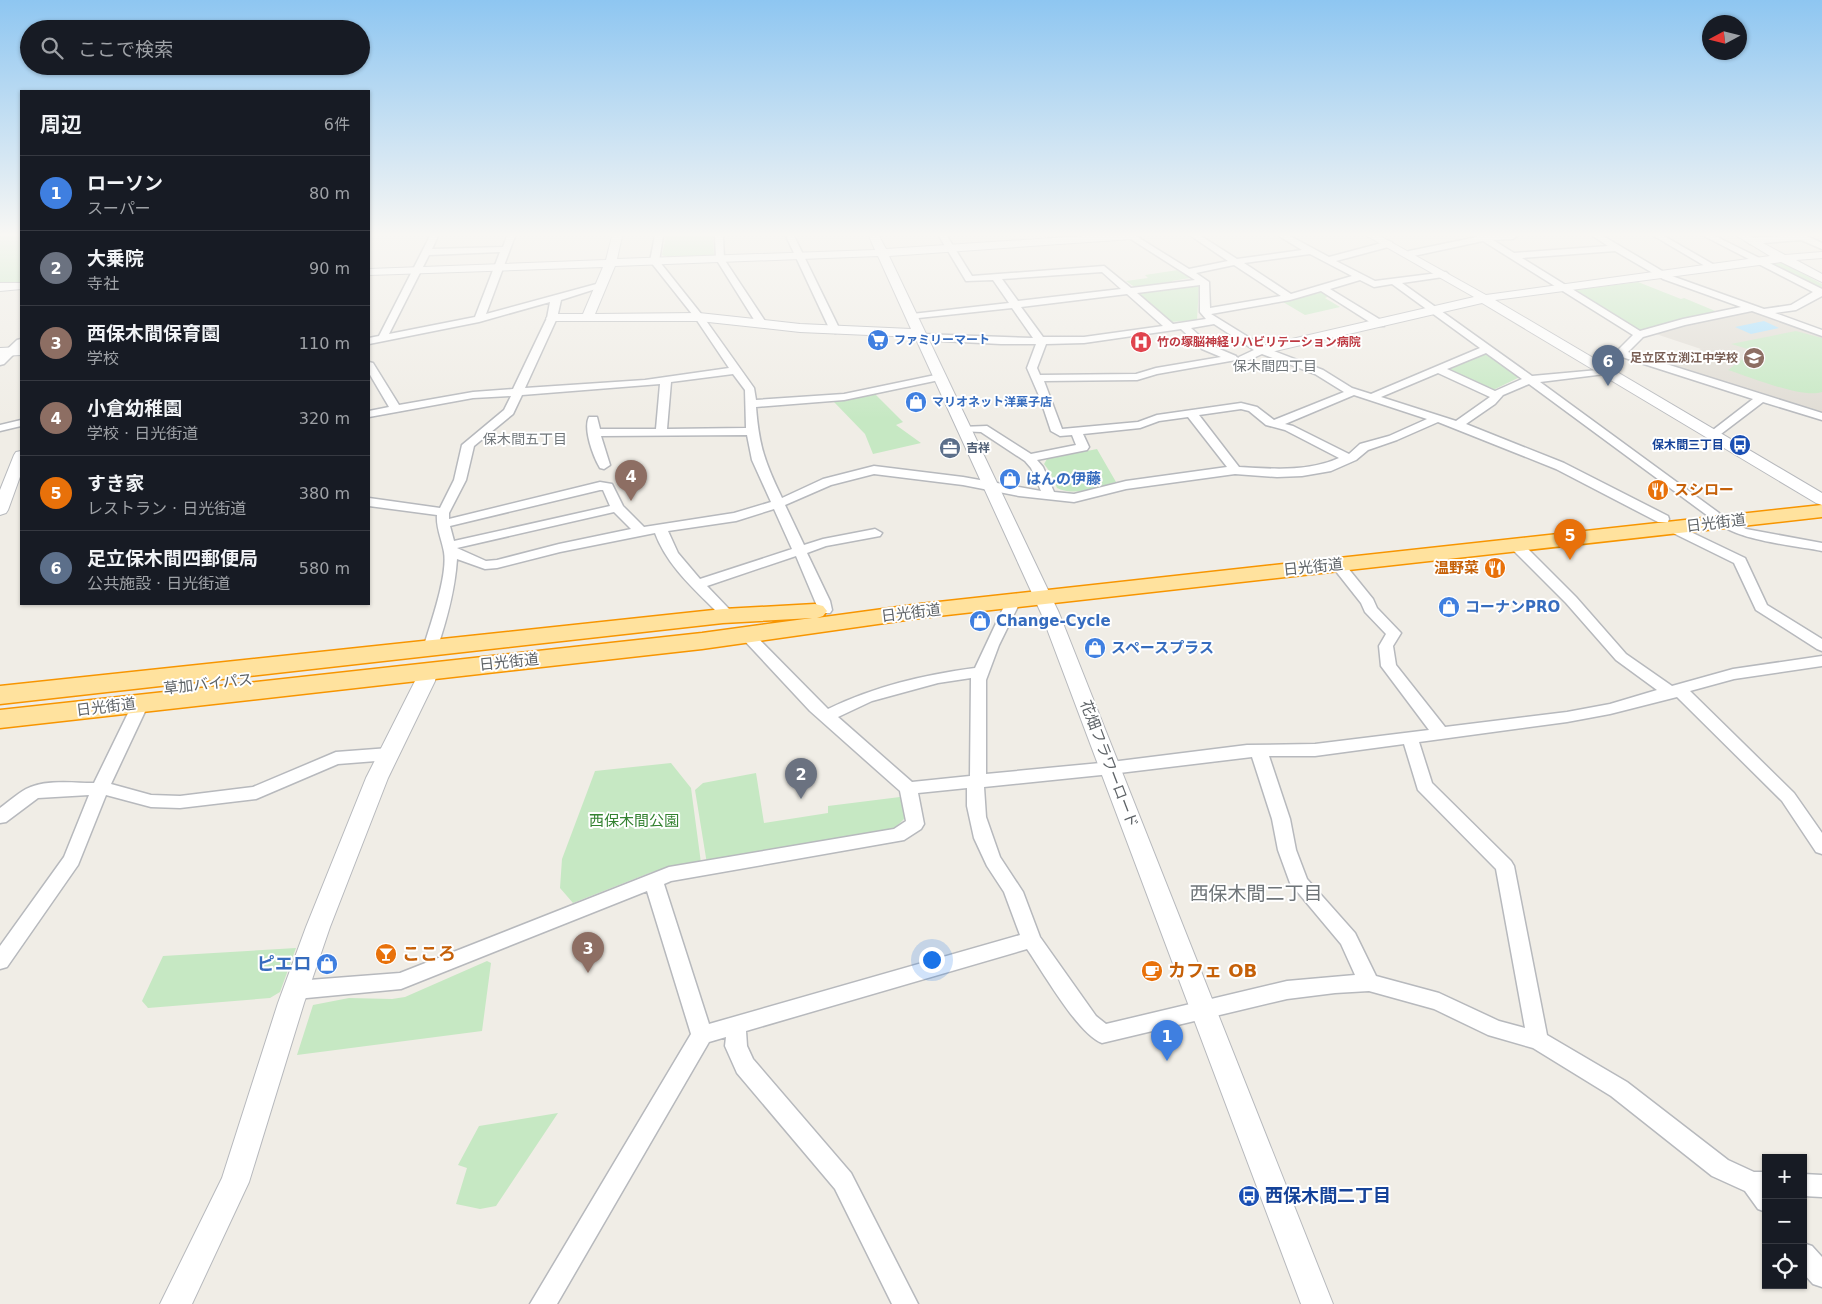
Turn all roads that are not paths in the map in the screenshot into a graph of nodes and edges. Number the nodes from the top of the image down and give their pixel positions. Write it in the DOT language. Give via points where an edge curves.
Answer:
graph roads {
  1 [pos="404,297"];
  2 [pos="488,297"];
  3 [pos="563,297"];
  4 [pos="596,297"];
  5 [pos="683,297"];
  6 [pos="744,297"];
  7 [pos="819,297"];
  8 [pos="903,297"];
  9 [pos="1009,297"];
  10 [pos="1081,297"];
  11 [pos="1136,297"];
  12 [pos="1204,297"];
  13 [pos="1290,297"];
  14 [pos="1336,297"];
  15 [pos="1416,297"];
  16 [pos="1482,297"];
  17 [pos="1501,297"];
  18 [pos="1577,297"];
  19 [pos="1722,297"];
  20 [pos="1813,297"];
  21 [pos="556,299"];
  22 [pos="1486,299"];
  23 [pos="1014,305"];
  24 [pos="1752,308"];
  25 [pos="1436,311"];
  26 [pos="1205,312"];
  27 [pos="1762,312"];
  28 [pos="699,317"];
  29 [pos="912,317"];
  30 [pos="552,318"];
  31 [pos="587,318"];
  32 [pos="479,319"];
  33 [pos="1215,321"];
  34 [pos="762,324"];
  35 [pos="1380,324"];
  36 [pos="1182,326"];
  37 [pos="1170,327"];
  38 [pos="836,330"];
  39 [pos="1822,332"];
  40 [pos="920,335"];
  41 [pos="1639,335"];
  42 [pos="370,336"];
  43 [pos="384,336"];
  44 [pos="370,341"];
  45 [pos="1040,341"];
  46 [pos="20,343"];
  47 [pos="1487,349"];
  48 [pos="1262,350"];
  49 [pos="11,352"];
  50 [pos="1621,353"];
  51 [pos="1243,358"];
  52 [pos="0,362"];
  53 [pos="370,367"];
  54 [pos="1601,368"];
  55 [pos="1438,369"];
  56 [pos="736,370"];
  57 [pos="940,377"];
  58 [pos="1036,378"];
  59 [pos="666,380"];
  60 [pos="1529,380"];
  61 [pos="518,392"];
  62 [pos="1353,392"];
  63 [pos="1495,395"];
  64 [pos="1372,397"];
  65 [pos="1761,398"];
  66 [pos="751,404"];
  67 [pos="396,409"];
  68 [pos="370,414"];
  69 [pos="1192,414"];
  70 [pos="1822,417"];
  71 [pos="1438,418"];
  72 [pos="593,419"];
  73 [pos="20,423"];
  74 [pos="1274,424"];
  75 [pos="1458,425"];
  76 [pos="0,428"];
  77 [pos="964,429"];
  78 [pos="752,431"];
  79 [pos="661,432"];
  80 [pos="1076,432"];
  81 [pos="594,433"];
  82 [pos="1713,435"];
  83 [pos="1029,458"];
  84 [pos="1348,458"];
  85 [pos="20,461"];
  86 [pos="604,465"];
  87 [pos="1236,470"];
  88 [pos="17,478"];
  89 [pos="991,486"];
  90 [pos="1049,495"];
  91 [pos="1822,500"];
  92 [pos="370,502"];
  93 [pos="778,504"];
  94 [pos="617,508"];
  95 [pos="0,510"];
  96 [pos="1822,510"];
  97 [pos="443,518"];
  98 [pos="1719,518"];
  99 [pos="1669,524"];
  100 [pos="661,530"];
  101 [pos="641,531"];
  102 [pos="875,533"];
  103 [pos="1516,545"];
  104 [pos="1822,548"];
  105 [pos="450,549"];
  106 [pos="800,551"];
  107 [pos="1338,565"];
  108 [pos="698,584"];
  109 [pos="1041,592"];
  110 [pos="1014,600"];
  111 [pos="825,610"];
  112 [pos="724,616"];
  113 [pos="747,635"];
  114 [pos="1822,646"];
  115 [pos="428,660"];
  116 [pos="1822,661"];
  117 [pos="981,672"];
  118 [pos="267,677"];
  119 [pos="1675,692"];
  120 [pos="0,695"];
  121 [pos="140,703"];
  122 [pos="0,706"];
  123 [pos="827,716"];
  124 [pos="0,719"];
  125 [pos="1441,734"];
  126 [pos="1410,738"];
  127 [pos="1259,752"];
  128 [pos="389,754"];
  129 [pos="1111,768"];
  130 [pos="976,780"];
  131 [pos="908,788"];
  132 [pos="100,789"];
  133 [pos="0,817"];
  134 [pos="1821,845"];
  135 [pos="653,880"];
  136 [pos="1031,940"];
  137 [pos="0,961"];
  138 [pos="1369,982"];
  139 [pos="296,990"];
  140 [pos="1205,1011"];
  141 [pos="736,1024"];
  142 [pos="702,1034"];
  143 [pos="1538,1040"];
  144 [pos="1807,1185"];
  145 [pos="1822,1186"];
  146 [pos="1762,1189"];
  147 [pos="1807,1259"];
  148 [pos="1822,1274"];
  149 [pos="176,1304"];
  150 [pos="543,1304"];
  151 [pos="905,1304"];
  152 [pos="1317,1304"];
  1 -- 43 [label="street"];
  2 -- 32 [label="street"];
  3 -- 21 [label="street"];
  4 -- 31 [label="street"];
  5 -- 28 [label="street"];
  6 -- 34 [label="street"];
  7 -- 38 [label="street"];
  8 -- 29 [label="street, 花畑フラワーロード"];
  9 -- 23 [label="street"];
  10 -- 23 [label="street"];
  11 -- 37 [label="street"];
  12 -- 26 [label="street"];
  13 -- 26 [label="street"];
  14 -- 35 [label="street"];
  15 -- 25 [label="street"];
  16 -- 22 [label="street"];
  17 -- 22 [label="street"];
  18 -- 41 [label="street"];
  19 -- 24 [label="street"];
  20 -- 27 [label="street" via="1793,308"];
  21 -- 30 [label="street"];
  21 -- 32 [label="street"];
  22 -- 25 [label="street"];
  22 -- 54 [label="street"];
  23 -- 29 [label="street"];
  23 -- 45 [label="street"];
  24 -- 27 [label="street"];
  24 -- 41 [label="street"];
  25 -- 35 [label="street"];
  25 -- 47 [label="street"];
  26 -- 33 [label="street"];
  27 -- 39 [label="street"];
  28 -- 31 [label="street"];
  28 -- 34 [label="street"];
  28 -- 56 [label="street"];
  29 -- 40 [label="street, 花畑フラワーロード"];
  30 -- 31 [label="street"];
  30 -- 61 [label="street"];
  32 -- 43 [label="street"];
  33 -- 36 [label="street"];
  33 -- 48 [label="street"];
  34 -- 38 [label="street"];
  35 -- 48 [label="street"];
  36 -- 37 [label="street"];
  36 -- 58 [label="street" via="1206,347 1232,358 1138,377"];
  37 -- 45 [label="street" via="1097,339"];
  38 -- 40 [label="street"];
  40 -- 45 [label="street"];
  40 -- 57 [label="street, 花畑フラワーロード"];
  41 -- 50 [label="street"];
  42 -- 43 [label="street"];
  43 -- 44 [label="street"];
  45 -- 58 [label="street" via="1032,368"];
  46 -- 49 [label="street"];
  47 -- 55 [label="street"];
  47 -- 60 [label="street"];
  48 -- 51 [label="street"];
  48 -- 62 [label="street" via="1319,372"];
  49 -- 52 [label="street"];
  50 -- 54 [label="street"];
  50 -- 65 [label="street"];
  53 -- 67 [label="street"];
  54 -- 60 [label="street"];
  54 -- 82 [label="street"];
  55 -- 63 [label="street"];
  55 -- 64 [label="street"];
  56 -- 59 [label="street"];
  56 -- 66 [label="street" via="750,390"];
  57 -- 66 [label="street" via="844,397"];
  57 -- 77 [label="street, 花畑フラワーロード"];
  58 -- 80 [label="street" via="1057,431"];
  59 -- 61 [label="street"];
  59 -- 79 [label="street"];
  60 -- 63 [label="street"];
  60 -- 98 [label="street"];
  61 -- 67 [label="street" via="473,395"];
  61 -- 97 [label="street" via="509,412 468,445 460,480"];
  62 -- 64 [label="street"];
  62 -- 74 [label="street"];
  63 -- 75 [label="street" via="1491,402"];
  64 -- 71 [label="street"];
  65 -- 70 [label="street"];
  65 -- 82 [label="street"];
  66 -- 78 [label="street"];
  67 -- 68 [label="street"];
  69 -- 74 [label="street" via="1248,406"];
  69 -- 80 [label="street"];
  69 -- 87 [label="street"];
  71 -- 75 [label="street"];
  71 -- 84 [label="street" via="1364,447"];
  72 -- 81 [label="street"];
  73 -- 76 [label="street"];
  74 -- 84 [label="street" via="1289,428"];
  75 -- 99 [label="street" via="1560,466"];
  77 -- 83 [label="street" via="983,428"];
  77 -- 89 [label="street, 花畑フラワーロード"];
  78 -- 79 [label="street"];
  78 -- 93 [label="street" via="758,460"];
  79 -- 81 [label="street"];
  80 -- 83 [label="street" via="1083,447"];
  81 -- 86 [label="street"];
  82 -- 91 [label="street"];
  83 -- 90 [label="street" via="1037,467"];
  84 -- 87 [label="street" via="1326,468 1302,472"];
  85 -- 88 [label="street"];
  87 -- 90 [label="street" via="1126,485 1074,498"];
  88 -- 95 [label="street"];
  89 -- 90 [label="street"];
  89 -- 93 [label="street" via="874,470 828,482"];
  89 -- 109 [label="street, 花畑フラワーロード"];
  91 -- 98 [label="highway, 日光街道"];
  92 -- 97 [label="street"];
  93 -- 100 [label="street" via="736,517"];
  93 -- 106 [label="street"];
  94 -- 97 [label="street" via="608,487 600,486"];
  94 -- 101 [label="street"];
  94 -- 105 [label="street"];
  96 -- 98 [label="highway, 日光街道"];
  97 -- 105 [label="street"];
  98 -- 99 [label="highway, 日光街道"];
  98 -- 104 [label="street" via="1742,532"];
  99 -- 103 [label="highway, 日光街道"];
  99 -- 109 [label="highway, 日光街道"];
  99 -- 114 [label="street" via="1740,561 1761,607"];
  100 -- 101 [label="street"];
  100 -- 108 [label="street" via="673,556"];
  101 -- 105 [label="street" via="497,564 485,565"];
  102 -- 106 [label="street" via="822,543"];
  103 -- 107 [label="highway, 日光街道"];
  103 -- 119 [label="street" via="1571,600 1620,657"];
  105 -- 115 [label="street" via="449,581"];
  106 -- 108 [label="street"];
  106 -- 111 [label="street" via="824,601"];
  107 -- 109 [label="highway, 日光街道"];
  107 -- 125 [label="street" via="1370,609 1394,633 1386,646 1389,666"];
  108 -- 112 [label="street" via="724,610"];
  109 -- 110 [label="highway, 日光街道"];
  109 -- 111 [label="highway, 日光街道"];
  109 -- 129 [label="street, 花畑フラワーロード"];
  110 -- 113 [label="highway, 日光街道"];
  110 -- 117 [label="street"];
  111 -- 112 [label="highway"];
  111 -- 118 [label="highway, 日光街道" via="693,631"];
  112 -- 115 [label="highway"];
  113 -- 115 [label="highway, 日光街道"];
  113 -- 123 [label="street"];
  115 -- 120 [label="highway"];
  115 -- 121 [label="highway, 日光街道"];
  115 -- 128 [label="street" via="425,681"];
  116 -- 119 [label="street" via="1733,674"];
  117 -- 123 [label="street" via="938,678 867,697"];
  117 -- 130 [label="street" via="978,680"];
  118 -- 122 [label="highway, 草加バイパス"];
  119 -- 125 [label="street" via="1568,717"];
  119 -- 134 [label="street" via="1788,798"];
  121 -- 124 [label="highway, 日光街道"];
  121 -- 132 [label="street"];
  123 -- 131 [label="street"];
  125 -- 126 [label="street"];
  126 -- 127 [label="street" via="1315,750"];
  126 -- 143 [label="street" via="1424,786 1505,866"];
  127 -- 129 [label="street"];
  127 -- 138 [label="street" via="1299,883 1348,939"];
  128 -- 132 [label="street" via="336,758 256,793 180,802 151,801"];
  128 -- 139 [label="street"];
  129 -- 130 [label="street"];
  129 -- 140 [label="street, 花畑フラワーロード"];
  130 -- 131 [label="street"];
  130 -- 136 [label="street" via="976,817 991,858 1010,886"];
  131 -- 135 [label="street" via="915,824 898,835 668,874"];
  132 -- 133 [label="street" via="34,793"];
  132 -- 137 [label="street" via="72,860"];
  135 -- 139 [label="street" via="401,981"];
  135 -- 142 [label="street"];
  136 -- 140 [label="street" via="1102,1034"];
  136 -- 141 [label="street"];
  138 -- 140 [label="street" via="1308,987"];
  138 -- 143 [label="street" via="1439,1002 1495,1029"];
  139 -- 149 [label="street" via="235,1182"];
  140 -- 152 [label="street, 花畑フラワーロード"];
  141 -- 142 [label="street"];
  141 -- 151 [label="street" via="736,1046 745,1066 843,1181"];
  142 -- 150 [label="street"];
  143 -- 146 [label="street" via="1619,1089 1720,1168"];
  144 -- 145 [label="street"];
  147 -- 148 [label="street"];
}
